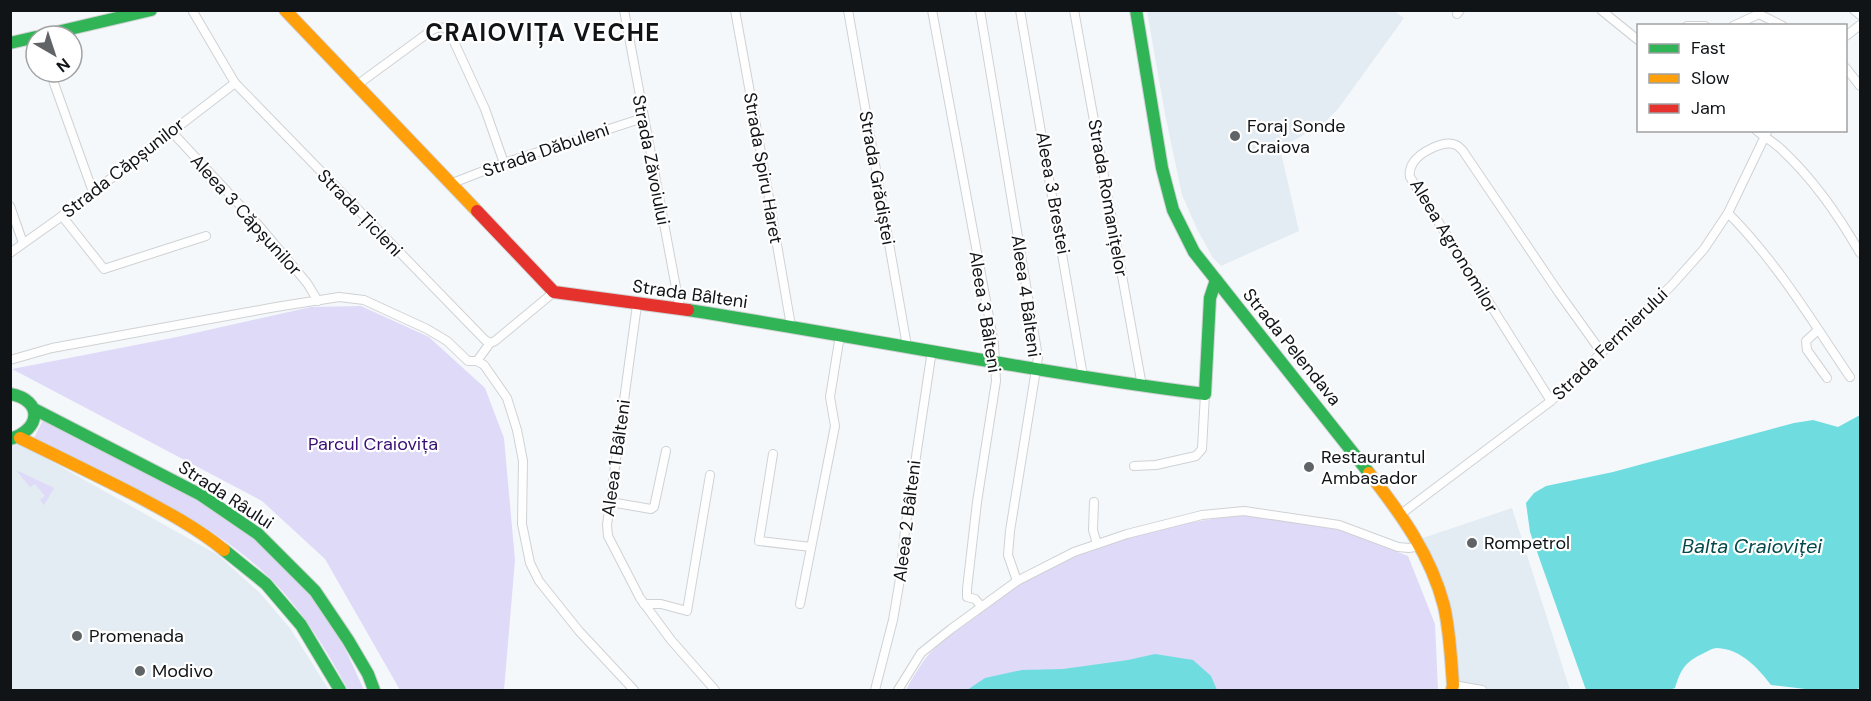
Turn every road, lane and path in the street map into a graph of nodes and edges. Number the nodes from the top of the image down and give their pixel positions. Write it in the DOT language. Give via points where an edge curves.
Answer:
graph roads {
  1 [pos="151,10"];
  2 [pos="192,10"];
  3 [pos="285,10"];
  4 [pos="624,10"];
  5 [pos="735,10"];
  6 [pos="848,10"];
  7 [pos="932,10"];
  8 [pos="980,10"];
  9 [pos="1020,10"];
  10 [pos="1074,10"];
  11 [pos="1136,10"];
  12 [pos="1601,10"];
  13 [pos="1854,10"];
  14 [pos="112,15"];
  15 [pos="1860,15"];
  16 [pos="82,24"];
  17 [pos="1737,24"];
  18 [pos="1779,24"];
  19 [pos="1860,26"];
  20 [pos="1847,35"];
  21 [pos="1637,39"];
  22 [pos="1847,70"];
  23 [pos="235,83"];
  24 [pos="54,84"];
  25 [pos="357,85"];
  26 [pos="1860,86"];
  27 [pos="643,118"];
  28 [pos="171,131"];
  29 [pos="1766,134"];
  30 [pos="504,163"];
  31 [pos="450,184"];
  32 [pos="93,192"];
  33 [pos="10,206"];
  34 [pos="1728,213"];
  35 [pos="62,216"];
  36 [pos="206,236"];
  37 [pos="23,243"];
  38 [pos="10,253"];
  39 [pos="1860,253"];
  40 [pos="1216,280"];
  41 [pos="554,292"];
  42 [pos="318,301"];
  43 [pos="637,304"];
  44 [pos="680,309"];
  45 [pos="791,326"];
  46 [pos="1818,330"];
  47 [pos="840,335"];
  48 [pos="490,343"];
  49 [pos="907,346"];
  50 [pos="932,350"];
  51 [pos="1602,352"];
  52 [pos="10,360"];
  53 [pos="477,361"];
  54 [pos="996,361"];
  55 [pos="1035,368"];
  56 [pos="1083,376"];
  57 [pos="1850,377"];
  58 [pos="1827,378"];
  59 [pos="1142,386"];
  60 [pos="10,394"];
  61 [pos="1205,394"];
  62 [pos="1551,401"];
  63 [pos="34,409"];
  64 [pos="15,438"];
  65 [pos="666,451"];
  66 [pos="773,454"];
  67 [pos="1134,466"];
  68 [pos="710,476"];
  69 [pos="610,501"];
  70 [pos="1094,502"];
  71 [pos="1401,514"];
  72 [pos="1097,544"];
  73 [pos="1420,546"];
  74 [pos="811,547"];
  75 [pos="1017,580"];
  76 [pos="644,604"];
  77 [pos="800,604"];
  78 [pos="981,606"];
  79 [pos="1453,688"];
  80 [pos="340,690"];
  81 [pos="374,690"];
  82 [pos="634,690"];
  83 [pos="716,690"];
  84 [pos="875,690"];
  85 [pos="898,690"];
  86 [pos="1482,690"];
  1 -- 14 [label="main road"];
  2 -- 23 [label="street, Strada Țicleni"];
  3 -- 25 [label="main road"];
  4 -- 27 [label="street, Strada Zăvoiului"];
  5 -- 45 [label="street, Strada Spiru Haret"];
  6 -- 49 [label="street, Strada Grădiștei"];
  7 -- 54 [label="street, Aleea 3 Bâlteni"];
  8 -- 55 [label="street, Aleea 4 Bâlteni" via="1038,357"];
  9 -- 56 [label="street, Aleea 3 Brestei"];
  10 -- 59 [label="street, Strada Romanițelor"];
  11 -- 40 [label="main road, Strada Pelendava" via="1162,168 1173,210 1194,252"];
  12 -- 21 [label="street"];
  13 -- 15 [label="street"];
  14 -- 16 [label="main road"];
  17 -- 18 [label="street" via="1759,14"];
  19 -- 20 [label="street"];
  22 -- 26 [label="street"];
  23 -- 28 [label="street, Strada Căpșunilor"];
  23 -- 48 [label="street, Strada Țicleni"];
  24 -- 32 [label="street"];
  25 -- 30 [label="street" via="432,30 446,28 485,109"];
  25 -- 31 [label="main road"];
  27 -- 30 [label="street, Strada Dăbuleni"];
  27 -- 44 [label="street, Strada Zăvoiului"];
  28 -- 32 [label="street, Strada Căpșunilor"];
  28 -- 42 [label="street, Aleea 3 Căpșunilor" via="261,228"];
  29 -- 34 [label="street, Strada Fermierului"];
  29 -- 39 [label="street" via="1825,198"];
  30 -- 31 [label="street, Strada Dăbuleni"];
  31 -- 41 [label="main road"];
  32 -- 35 [label="street, Strada Căpșunilor"];
  33 -- 37 [label="street"];
  34 -- 46 [label="street" via="1771,262"];
  34 -- 51 [label="street, Strada Fermierului" via="1704,249"];
  35 -- 36 [label="street" via="104,270"];
  35 -- 37 [label="street, Strada Căpșunilor"];
  37 -- 38 [label="street, Strada Căpșunilor"];
  40 -- 61 [label="main road" via="1210,298"];
  40 -- 71 [label="main road, Strada Pelendava"];
  41 -- 43 [label="main road, Strada Bâlteni"];
  41 -- 48 [label="street"];
  42 -- 52 [label="street" via="52,348"];
  42 -- 53 [label="street" via="339,297 364,300 427,329 468,361"];
  43 -- 44 [label="main road, Strada Bâlteni"];
  43 -- 69 [label="street, Aleea 1 Bâlteni"];
  44 -- 45 [label="main road, Strada Bâlteni"];
  45 -- 47 [label="main road, Strada Bâlteni"];
  46 -- 57 [label="street"];
  46 -- 58 [label="street" via="1806,341 1807,350"];
  47 -- 49 [label="main road, Strada Bâlteni"];
  47 -- 74 [label="street" via="830,397 835,426"];
  48 -- 53 [label="street"];
  49 -- 50 [label="main road, Strada Bâlteni"];
  50 -- 54 [label="main road, Strada Bâlteni"];
  50 -- 84 [label="street, Aleea 2 Bâlteni" via="900,579"];
  51 -- 62 [label="street, Strada Fermierului"];
  51 -- 62 [label="street, Aleea Agronomilor" via="1463,151 1449,143 1418,157 1409,170 1410,177"];
  53 -- 82 [label="street" via="507,398 517,429 523,461 522,524 530,562 539,581"];
  54 -- 55 [label="main road, Strada Bâlteni"];
  54 -- 78 [label="street, Aleea 3 Bâlteni" via="967,589 967,597"];
  55 -- 56 [label="main road, Strada Bâlteni"];
  55 -- 75 [label="street, Aleea 4 Bâlteni" via="1010,531 1008,555"];
  56 -- 59 [label="main road, Strada Bâlteni"];
  59 -- 61 [label="main road, Strada Bâlteni"];
  60 -- 63 [label="main road, Strada Râului" via="24,397"];
  61 -- 67 [label="street" via="1199,454 1156,465"];
  62 -- 71 [label="street, Strada Fermierului"];
  63 -- 64 [label="main road" via="33,424 26,434"];
  63 -- 81 [label="main road, Strada Râului" via="201,495 258,534 315,591 348,640"];
  64 -- 80 [label="main road" via="106,480 211,540 266,584 302,625"];
  65 -- 69 [label="street" via="654,507"];
  66 -- 74 [label="street" via="759,541"];
  68 -- 76 [label="street" via="687,611"];
  69 -- 76 [label="street, Aleea 1 Bâlteni" via="608,536"];
  70 -- 72 [label="street"];
  71 -- 73 [label="main road, Strada Pelendava"];
  72 -- 73 [label="street" via="1202,515 1244,511 1339,525 1398,547"];
  72 -- 75 [label="street"];
  73 -- 79 [label="main road, Strada Pelendava" via="1443,605"];
  74 -- 77 [label="street"];
  75 -- 78 [label="street"];
  76 -- 83 [label="street, Aleea 1 Bâlteni"];
  78 -- 85 [label="street" via="921,653"];
  79 -- 86 [label="street"];
}
